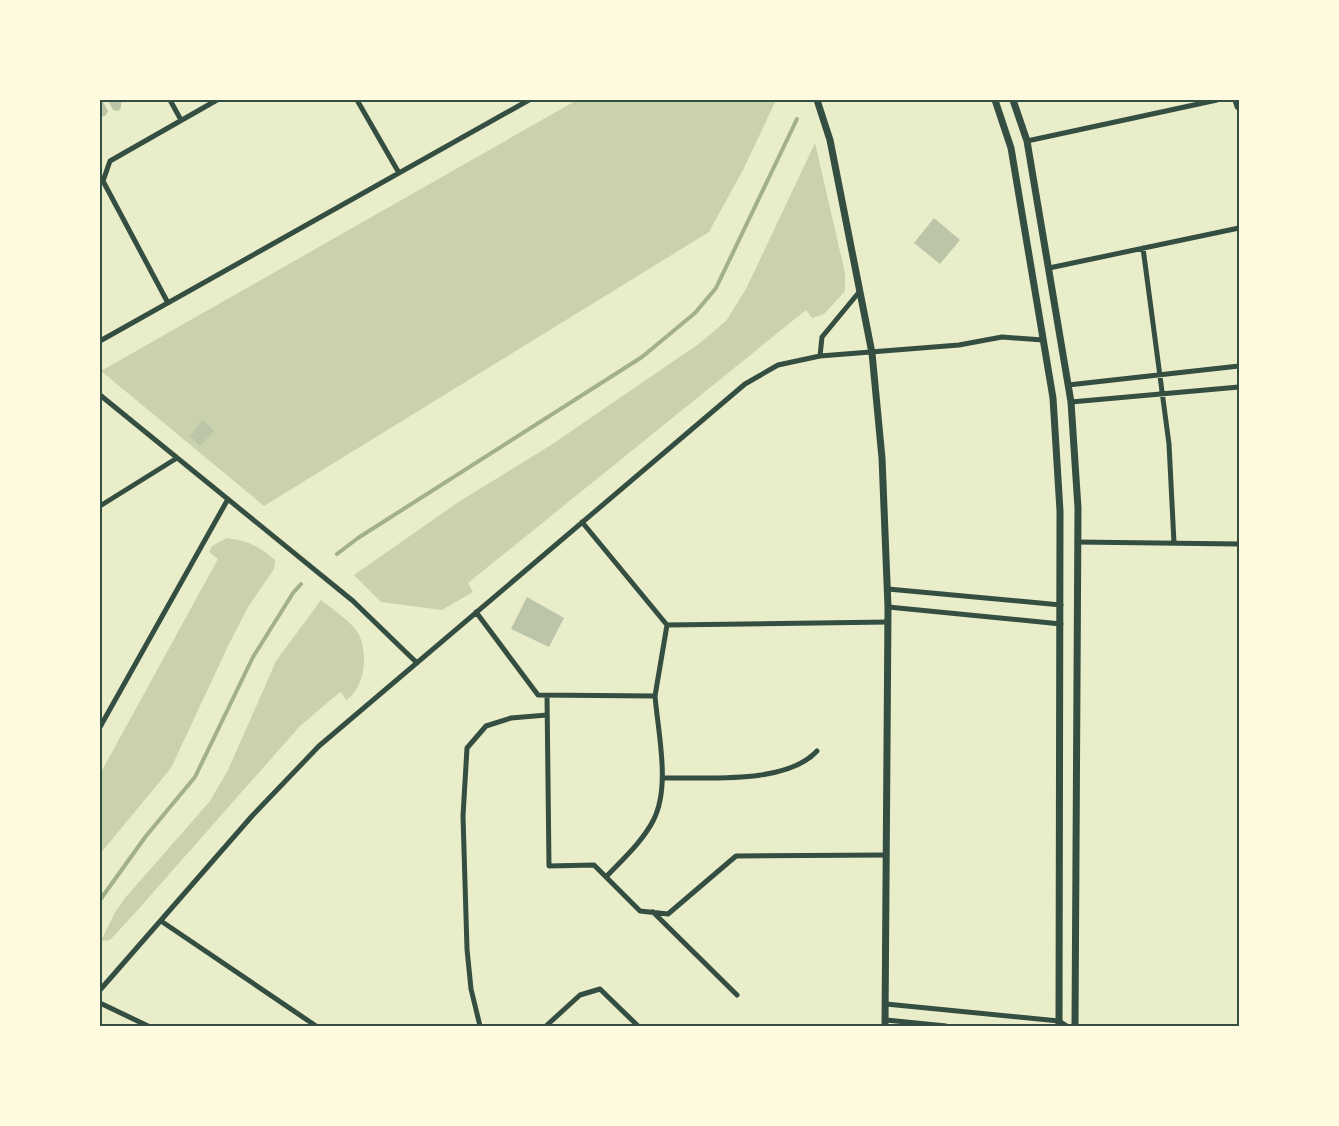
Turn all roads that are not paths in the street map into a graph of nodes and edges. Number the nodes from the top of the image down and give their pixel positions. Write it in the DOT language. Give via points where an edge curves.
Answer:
graph roads {
  1 [pos="170,100"];
  2 [pos="217,100"];
  3 [pos="357,100"];
  4 [pos="529,100"];
  5 [pos="817,100"];
  6 [pos="995,100"];
  7 [pos="1013,100"];
  8 [pos="1217,100"];
  9 [pos="1237,100"];
  10 [pos="1239,106"];
  11 [pos="181,120"];
  12 [pos="1027,141"];
  13 [pos="399,173"];
  14 [pos="102,180"];
  15 [pos="1239,228"];
  16 [pos="1143,248"];
  17 [pos="1049,268"];
  18 [pos="860,291"];
  19 [pos="168,303"];
  20 [pos="1044,340"];
  21 [pos="100,341"];
  22 [pos="872,353"];
  23 [pos="820,356"];
  24 [pos="1239,366"];
  25 [pos="1160,375"];
  26 [pos="1068,385"];
  27 [pos="1239,387"];
  28 [pos="1162,394"];
  29 [pos="100,395"];
  30 [pos="1070,402"];
  31 [pos="177,458"];
  32 [pos="228,499"];
  33 [pos="100,506"];
  34 [pos="582,522"];
  35 [pos="1077,542"];
  36 [pos="1174,543"];
  37 [pos="1239,544"];
  38 [pos="888,589"];
  39 [pos="1061,605"];
  40 [pos="888,607"];
  41 [pos="476,612"];
  42 [pos="888,622"];
  43 [pos="1061,624"];
  44 [pos="667,625"];
  45 [pos="416,663"];
  46 [pos="547,695"];
  47 [pos="655,696"];
  48 [pos="547,715"];
  49 [pos="100,727"];
  50 [pos="817,751"];
  51 [pos="662,778"];
  52 [pos="886,855"];
  53 [pos="606,877"];
  54 [pos="653,912"];
  55 [pos="160,921"];
  56 [pos="100,990"];
  57 [pos="737,995"];
  58 [pos="100,1003"];
  59 [pos="886,1004"];
  60 [pos="886,1023"];
  61 [pos="1059,1023"];
  62 [pos="148,1026"];
  63 [pos="316,1026"];
  64 [pos="480,1026"];
  65 [pos="546,1026"];
  66 [pos="638,1026"];
  67 [pos="946,1026"];
  68 [pos="1067,1026"];
  69 [pos="1075,1026"];
  1 -- 11 [label="street"];
  2 -- 11 [label="street"];
  3 -- 13 [label="street"];
  4 -- 13 [label="street"];
  5 -- 18 [label="street" via="830,140"];
  6 -- 20 [label="street" via="1011,148"];
  7 -- 12 [label="street"];
  8 -- 12 [label="street"];
  9 -- 10 [label="highway"];
  11 -- 14 [label="street" via="110,161"];
  12 -- 17 [label="street"];
  13 -- 19 [label="street"];
  14 -- 19 [label="street"];
  15 -- 16 [label="street"];
  16 -- 17 [label="street"];
  16 -- 25 [label="street"];
  17 -- 26 [label="street"];
  18 -- 22 [label="street"];
  18 -- 23 [label="street" via="822,337"];
  19 -- 21 [label="street"];
  20 -- 22 [label="street" via="1002,337 959,345"];
  20 -- 39 [label="street" via="1054,417"];
  22 -- 23 [label="street"];
  22 -- 38 [label="street" via="882,458"];
  23 -- 34 [label="street" via="778,365 745,384"];
  24 -- 25 [label="street"];
  25 -- 26 [label="street"];
  25 -- 28 [label="street"];
  26 -- 30 [label="street"];
  27 -- 28 [label="street"];
  28 -- 30 [label="street"];
  28 -- 36 [label="street" via="1169,444"];
  29 -- 31 [label="street"];
  30 -- 35 [label="street" via="1078,508"];
  31 -- 32 [label="street"];
  31 -- 33 [label="street"];
  32 -- 45 [label="street" via="353,601"];
  32 -- 49 [label="street"];
  34 -- 41 [label="street"];
  34 -- 44 [label="street"];
  35 -- 36 [label="street"];
  35 -- 69 [label="street"];
  36 -- 37 [label="street"];
  38 -- 39 [label="street"];
  38 -- 40 [label="street"];
  39 -- 43 [label="street"];
  40 -- 42 [label="street"];
  40 -- 43 [label="street"];
  41 -- 45 [label="street"];
  41 -- 46 [label="street" via="538,695"];
  42 -- 44 [label="street"];
  42 -- 52 [label="street"];
  43 -- 61 [label="street"];
  44 -- 47 [label="street"];
  45 -- 55 [label="street" via="319,746 252,816"];
  46 -- 47 [label="street"];
  46 -- 48 [label="street"];
  47 -- 51 [label="street"];
  48 -- 53 [label="street" via="549,866 594,865"];
  48 -- 64 [label="street" via="511,718 486,726 467,748 464,816 467,949 471,989"];
  50 -- 51 [label="street" via="808,761 783,772"];
  51 -- 53 [label="street" via="660,807 652,823"];
  52 -- 54 [label="street" via="736,856 668,914"];
  52 -- 59 [label="street"];
  53 -- 54 [label="street" via="640,911"];
  54 -- 57 [label="street"];
  55 -- 56 [label="street"];
  55 -- 63 [label="street"];
  58 -- 62 [label="street"];
  59 -- 60 [label="street"];
  59 -- 61 [label="street"];
  60 -- 67 [label="street"];
  61 -- 68 [label="street"];
  65 -- 66 [label="street" via="580,995 600,989"];
}
